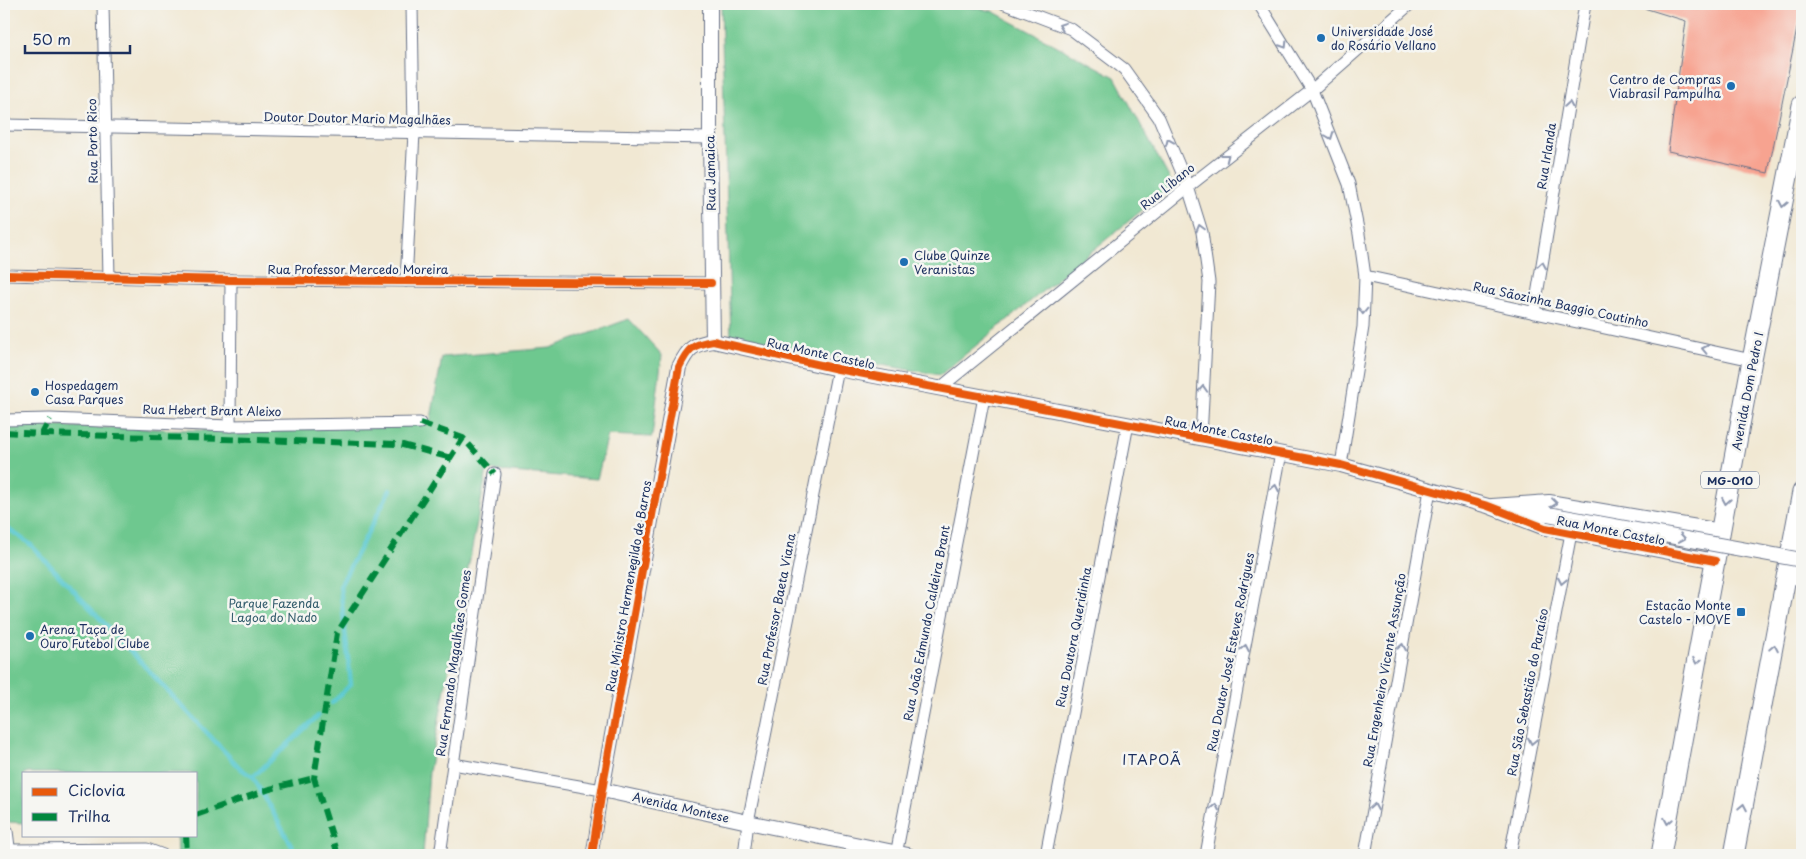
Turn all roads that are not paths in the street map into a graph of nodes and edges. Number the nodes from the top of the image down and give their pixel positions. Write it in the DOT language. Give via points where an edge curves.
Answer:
graph roads {
  1 [pos="103,4"];
  2 [pos="412,4"];
  3 [pos="710,4"];
  4 [pos="1005,4"];
  5 [pos="1259,4"];
  6 [pos="1410,4"];
  7 [pos="1585,4"];
  8 [pos="1312,90"];
  9 [pos="1802,105"];
  10 [pos="4,125"];
  11 [pos="106,127"];
  12 [pos="414,133"];
  13 [pos="710,138"];
  14 [pos="1188,187"];
  15 [pos="4,274"];
  16 [pos="1364,276"];
  17 [pos="109,278"];
  18 [pos="231,280"];
  19 [pos="406,281"];
  20 [pos="711,282"];
  21 [pos="1534,313"];
  22 [pos="713,341"];
  23 [pos="1752,360"];
  24 [pos="838,369"];
  25 [pos="940,388"];
  26 [pos="984,397"];
  27 [pos="4,420"];
  28 [pos="420,423"];
  29 [pos="1128,424"];
  30 [pos="230,426"];
  31 [pos="1201,438"];
  32 [pos="1281,453"];
  33 [pos="1341,465"];
  34 [pos="494,474"];
  35 [pos="1430,490"];
  36 [pos="1802,492"];
  37 [pos="1488,506"];
  38 [pos="1721,531"];
  39 [pos="1571,533"];
  40 [pos="1799,550"];
  41 [pos="1715,561"];
  42 [pos="1795,577"];
  43 [pos="453,764"];
  44 [pos="602,790"];
  45 [pos="748,822"];
  46 [pos="4,824"];
  47 [pos="7,852"];
  48 [pos="162,854"];
  49 [pos="440,855"];
  50 [pos="592,855"];
  51 [pos="744,855"];
  52 [pos="900,855"];
  53 [pos="1046,855"];
  54 [pos="1206,855"];
  55 [pos="1365,855"];
  56 [pos="1510,855"];
  57 [pos="1661,855"];
  58 [pos="1734,855"];
  1 -- 11 [label="street, Rua Porto Rico"];
  2 -- 12 [label="street"];
  3 -- 13 [label="street, Rua Jamaica"];
  14 -- 4 [label="street, one-way" via="1159,118 1124,69 1071,29"];
  5 -- 8 [label="street, one-way"];
  6 -- 8 [label="street, Rua Líbano"];
  21 -- 7 [label="street, Rua Irlanda, one-way"];
  14 -- 8 [label="street, Rua Líbano, one-way"];
  8 -- 16 [label="street, one-way" via="1349,184"];
  9 -- 23 [label="highway, Avenida Dom Pedro I / MG-010, one-way"];
  10 -- 11 [label="street, Doutor Doutor Mario Magalhães"];
  11 -- 12 [label="street, Doutor Doutor Mario Magalhães"];
  11 -- 17 [label="street, Rua Porto Rico"];
  12 -- 13 [label="street, Doutor Doutor Mario Magalhães"];
  12 -- 19 [label="street"];
  13 -- 20 [label="street, Rua Jamaica"];
  14 -- 25 [label="street, Rua Líbano"];
  31 -- 14 [label="street, one-way" via="1209,282 1202,232"];
  15 -- 17 [label="street, Rua Professor Mercedo Moreira"];
  16 -- 21 [label="street, Rua Sãozinha Baggio Coutinho"];
  16 -- 33 [label="street, one-way" via="1362,327"];
  17 -- 18 [label="street, Rua Professor Mercedo Moreira"];
  18 -- 19 [label="street, Rua Professor Mercedo Moreira"];
  18 -- 30 [label="street"];
  19 -- 20 [label="street, Rua Professor Mercedo Moreira"];
  20 -- 22 [label="street, Rua Jamaica"];
  23 -- 21 [label="street, Rua Sãozinha Baggio Coutinho, one-way"];
  22 -- 24 [label="street, Rua Monte Castelo"];
  22 -- 44 [label="street, Rua Ministro Hermenegildo de Barros" via="698,344 686,352 679,367"];
  23 -- 38 [label="highway, Avenida Dom Pedro I / MG-010, one-way"];
  24 -- 25 [label="street, Rua Monte Castelo"];
  24 -- 45 [label="street, Rua Professor Baeta Viana"];
  25 -- 26 [label="street, Rua Monte Castelo"];
  26 -- 29 [label="street, Rua Monte Castelo"];
  26 -- 52 [label="street, Rua João Edmundo Caldeira Brant"];
  27 -- 30 [label="street, Rua Hebert Brant Aleixo"];
  28 -- 30 [label="street, Rua Hebert Brant Aleixo"];
  29 -- 31 [label="street, Rua Monte Castelo"];
  29 -- 53 [label="street, Rua Doutora Queridinha"];
  31 -- 32 [label="street, Rua Monte Castelo"];
  32 -- 33 [label="street, Rua Monte Castelo"];
  54 -- 32 [label="street, Rua Doutor José Esteves Rodrigues, one-way"];
  33 -- 35 [label="street, Rua Monte Castelo"];
  34 -- 43 [label="street, Rua Fernando Magalhães Gomes"];
  35 -- 37 [label="street, Rua Monte Castelo"];
  55 -- 35 [label="street, Rua Engenheiro Vicente Assunção, one-way"];
  36 -- 40 [label="highway"];
  37 -- 38 [label="street, Rua Monte Castelo, one-way" via="1549,502"];
  37 -- 39 [label="street, Rua Monte Castelo" via="1545,528"];
  37 -- 40 [label="street, one-way, bridge"];
  38 -- 41 [label="highway, Avenida Dom Pedro I / MG-010"];
  39 -- 41 [label="street, Rua Monte Castelo"];
  39 -- 56 [label="street, Rua São Sebastião do Paraíso, one-way"];
  40 -- 42 [label="highway"];
  41 -- 57 [label="highway, Avenida Dom Pedro I / MG-010, one-way"];
  58 -- 42 [label="highway, one-way"];
  43 -- 44 [label="street, Avenida Montese"];
  43 -- 49 [label="street, Rua Fernando Magalhães Gomes"];
  44 -- 45 [label="street, Avenida Montese"];
  44 -- 50 [label="street, Rua Ministro Hermenegildo de Barros"];
  45 -- 51 [label="street, Rua Professor Baeta Viana"];
  45 -- 52 [label="street, Avenida Montese"];
  46 -- 47 [label="street"];
  47 -- 48 [label="street" via="147,849"];
}
